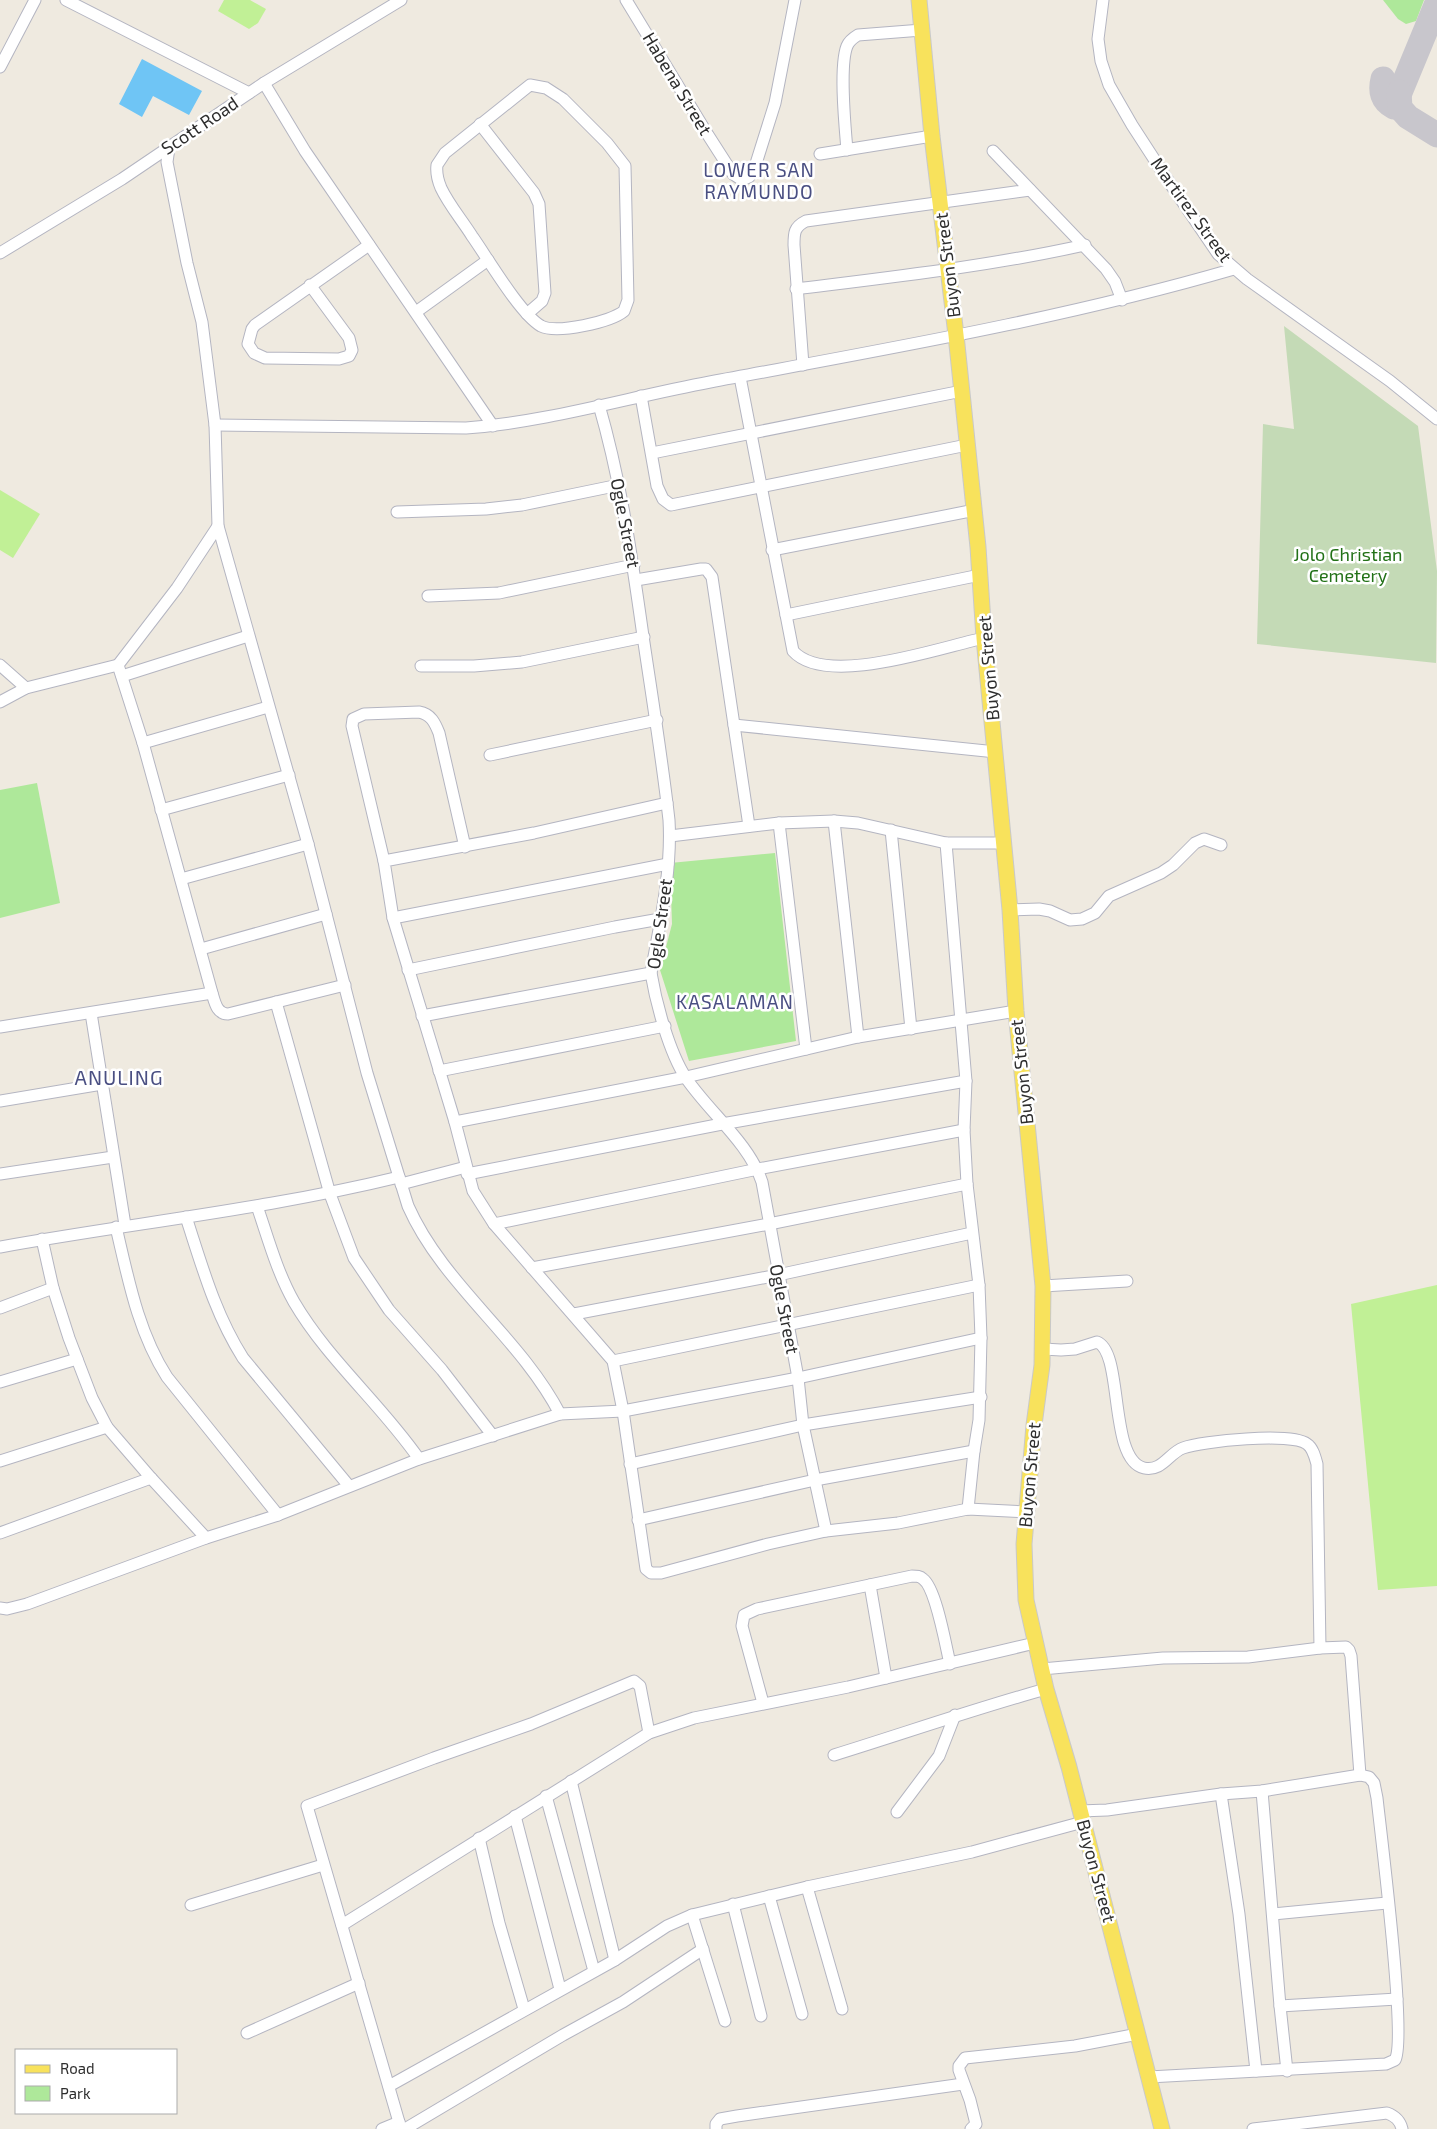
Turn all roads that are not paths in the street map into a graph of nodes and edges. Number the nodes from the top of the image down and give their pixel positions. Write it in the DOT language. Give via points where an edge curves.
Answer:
graph roads {
  1 [pos="35,0"];
  2 [pos="66,0"];
  3 [pos="401,0"];
  4 [pos="626,0"];
  5 [pos="795,0"];
  6 [pos="919,0"];
  7 [pos="1103,0"];
  8 [pos="922,30"];
  9 [pos="0,67"];
  10 [pos="264,84"];
  11 [pos="249,93"];
  12 [pos="480,124"];
  13 [pos="932,136"];
  14 [pos="168,148"];
  15 [pos="847,150"];
  16 [pos="993,151"];
  17 [pos="820,154"];
  18 [pos="1030,190"];
  19 [pos="940,203"];
  20 [pos="369,245"];
  21 [pos="1085,245"];
  22 [pos="0,253"];
  23 [pos="488,260"];
  24 [pos="948,268"];
  25 [pos="1234,269"];
  26 [pos="310,285"];
  27 [pos="796,289"];
  28 [pos="1122,300"];
  29 [pos="416,312"];
  30 [pos="527,314"];
  31 [pos="956,335"];
  32 [pos="803,365"];
  33 [pos="740,376"];
  34 [pos="962,392"];
  35 [pos="641,396"];
  36 [pos="600,405"];
  37 [pos="1437,419"];
  38 [pos="215,425"];
  39 [pos="493,426"];
  40 [pos="750,434"];
  41 [pos="967,445"];
  42 [pos="652,453"];
  43 [pos="619,485"];
  44 [pos="760,489"];
  45 [pos="974,510"];
  46 [pos="397,512"];
  47 [pos="218,526"];
  48 [pos="772,550"];
  49 [pos="634,565"];
  50 [pos="980,575"];
  51 [pos="636,580"];
  52 [pos="428,596"];
  53 [pos="786,615"];
  54 [pos="248,636"];
  55 [pos="644,637"];
  56 [pos="984,638"];
  57 [pos="0,666"];
  58 [pos="421,666"];
  59 [pos="120,671"];
  60 [pos="26,688"];
  61 [pos="0,702"];
  62 [pos="268,707"];
  63 [pos="657,720"];
  64 [pos="734,725"];
  65 [pos="143,742"];
  66 [pos="996,752"];
  67 [pos="490,755"];
  68 [pos="289,776"];
  69 [pos="667,803"];
  70 [pos="161,810"];
  71 [pos="834,821"];
  72 [pos="779,823"];
  73 [pos="749,826"];
  74 [pos="891,830"];
  75 [pos="670,836"];
  76 [pos="946,843"];
  77 [pos="1004,843"];
  78 [pos="308,844"];
  79 [pos="1221,845"];
  80 [pos="465,847"];
  81 [pos="384,862"];
  82 [pos="668,864"];
  83 [pos="181,879"];
  84 [pos="1010,910"];
  85 [pos="326,914"];
  86 [pos="393,918"];
  87 [pos="660,919"];
  88 [pos="200,949"];
  89 [pos="408,970"];
  90 [pos="651,973"];
  91 [pos="345,985"];
  92 [pos="212,993"];
  93 [pos="276,1002"];
  94 [pos="1016,1011"];
  95 [pos="91,1013"];
  96 [pos="422,1016"];
  97 [pos="960,1020"];
  98 [pos="665,1026"];
  99 [pos="0,1027"];
  100 [pos="911,1029"];
  101 [pos="858,1037"];
  102 [pos="806,1049"];
  103 [pos="440,1071"];
  104 [pos="686,1077"];
  105 [pos="966,1081"];
  106 [pos="102,1084"];
  107 [pos="0,1102"];
  108 [pos="455,1122"];
  109 [pos="722,1124"];
  110 [pos="964,1130"];
  111 [pos="113,1157"];
  112 [pos="758,1169"];
  113 [pos="467,1171"];
  114 [pos="0,1174"];
  115 [pos="400,1181"];
  116 [pos="967,1184"];
  117 [pos="330,1194"];
  118 [pos="257,1206"];
  119 [pos="186,1217"];
  120 [pos="494,1224"];
  121 [pos="769,1224"];
  122 [pos="120,1226"];
  123 [pos="972,1233"];
  124 [pos="42,1239"];
  125 [pos="0,1247"];
  126 [pos="532,1268"];
  127 [pos="778,1275"];
  128 [pos="1127,1281"];
  129 [pos="978,1285"];
  130 [pos="1042,1286"];
  131 [pos="53,1288"];
  132 [pos="0,1308"];
  133 [pos="574,1314"];
  134 [pos="788,1327"];
  135 [pos="982,1338"];
  136 [pos="1043,1349"];
  137 [pos="76,1359"];
  138 [pos="613,1362"];
  139 [pos="798,1378"];
  140 [pos="0,1382"];
  141 [pos="981,1397"];
  142 [pos="623,1410"];
  143 [pos="560,1414"];
  144 [pos="804,1425"];
  145 [pos="107,1427"];
  146 [pos="493,1436"];
  147 [pos="974,1451"];
  148 [pos="419,1459"];
  149 [pos="0,1461"];
  150 [pos="630,1464"];
  151 [pos="151,1478"];
  152 [pos="815,1480"];
  153 [pos="349,1486"];
  154 [pos="968,1509"];
  155 [pos="1027,1512"];
  156 [pos="278,1515"];
  157 [pos="638,1520"];
  158 [pos="826,1531"];
  159 [pos="0,1533"];
  160 [pos="206,1538"];
  161 [pos="870,1585"];
  162 [pos="0,1608"];
  163 [pos="1035,1643"];
  164 [pos="1320,1648"];
  165 [pos="950,1664"];
  166 [pos="1042,1669"];
  167 [pos="886,1678"];
  168 [pos="1046,1689"];
  169 [pos="763,1703"];
  170 [pos="955,1715"];
  171 [pos="649,1733"];
  172 [pos="834,1755"];
  173 [pos="1360,1774"];
  174 [pos="571,1781"];
  175 [pos="1262,1791"];
  176 [pos="1222,1794"];
  177 [pos="546,1796"];
  178 [pos="897,1812"];
  179 [pos="514,1816"];
  180 [pos="1081,1817"];
  181 [pos="479,1838"];
  182 [pos="323,1866"];
  183 [pos="807,1887"];
  184 [pos="769,1896"];
  185 [pos="1387,1903"];
  186 [pos="733,1904"];
  187 [pos="191,1905"];
  188 [pos="1274,1914"];
  189 [pos="692,1915"];
  190 [pos="342,1925"];
  191 [pos="703,1949"];
  192 [pos="615,1960"];
  193 [pos="594,1971"];
  194 [pos="359,1983"];
  195 [pos="560,1989"];
  196 [pos="1397,1999"];
  197 [pos="1280,2006"];
  198 [pos="524,2009"];
  199 [pos="842,2009"];
  200 [pos="802,2014"];
  201 [pos="761,2016"];
  202 [pos="725,2021"];
  203 [pos="247,2033"];
  204 [pos="1138,2034"];
  205 [pos="1256,2071"];
  206 [pos="1287,2071"];
  207 [pos="1149,2077"];
  208 [pos="963,2084"];
  209 [pos="388,2086"];
  210 [pos="402,2127"];
  211 [pos="382,2129"];
  212 [pos="716,2129"];
  213 [pos="971,2129"];
  214 [pos="1162,2129"];
  215 [pos="1253,2129"];
  216 [pos="1402,2129"];
  1 -- 9 [label="street"];
  2 -- 11 [label="street"];
  3 -- 10 [label="street, Scott Road"];
  4 -- 5 [label="street, Habena Street" via="712,142 733,174 742,180 754,170 773,110"];
  6 -- 8 [label="main road, Buyon Street"];
  7 -- 25 [label="street, Martirez Street" via="1099,47 1109,84 1172,187 1218,254"];
  8 -- 13 [label="main road, Buyon Street"];
  8 -- 15 [label="street" via="858,35 850,40 845,60"];
  10 -- 11 [label="street, Scott Road"];
  10 -- 20 [label="street"];
  11 -- 14 [label="street, Scott Road"];
  12 -- 23 [label="street" via="445,153 436,171 445,196"];
  12 -- 30 [label="street" via="534,193 539,204 545,292 542,301"];
  12 -- 30 [label="street" via="530,85 543,87 563,99 590,125 616,153 626,170 626,309 610,319 558,329 542,326"];
  13 -- 15 [label="street"];
  13 -- 19 [label="main road, Buyon Street"];
  14 -- 22 [label="street, Scott Road"];
  14 -- 38 [label="street" via="167,162 186,263 202,322"];
  15 -- 17 [label="street"];
  16 -- 18 [label="street"];
  18 -- 19 [label="street"];
  18 -- 21 [label="street"];
  19 -- 24 [label="main road, Buyon Street"];
  19 -- 27 [label="street" via="800,224 794,230"];
  20 -- 26 [label="street"];
  20 -- 29 [label="street"];
  21 -- 24 [label="street"];
  21 -- 28 [label="street" via="1116,282"];
  23 -- 29 [label="street"];
  23 -- 30 [label="street"];
  24 -- 27 [label="street"];
  24 -- 31 [label="main road, Buyon Street"];
  25 -- 28 [label="street"];
  25 -- 37 [label="street, Martirez Street"];
  26 -- 26 [label="street" via="253,328 248,344 254,353 265,358 339,359 349,356 352,350 349,338"];
  27 -- 32 [label="street"];
  28 -- 31 [label="street"];
  29 -- 39 [label="street"];
  31 -- 32 [label="street"];
  31 -- 34 [label="main road, Buyon Street"];
  32 -- 33 [label="street"];
  33 -- 35 [label="street"];
  33 -- 40 [label="street"];
  34 -- 40 [label="street"];
  34 -- 41 [label="main road, Buyon Street"];
  35 -- 36 [label="street"];
  35 -- 42 [label="street"];
  36 -- 39 [label="street"];
  36 -- 43 [label="street, Ogle Street"];
  38 -- 39 [label="street"];
  38 -- 47 [label="street"];
  40 -- 42 [label="street"];
  40 -- 44 [label="street"];
  41 -- 44 [label="street"];
  41 -- 45 [label="main road, Buyon Street"];
  42 -- 44 [label="street" via="657,486 663,499 671,505"];
  43 -- 46 [label="street" via="486,510"];
  43 -- 49 [label="street, Ogle Street"];
  44 -- 48 [label="street"];
  45 -- 48 [label="street"];
  45 -- 50 [label="main road, Buyon Street"];
  47 -- 54 [label="street"];
  47 -- 59 [label="street"];
  48 -- 53 [label="street"];
  49 -- 51 [label="street, Ogle Street"];
  49 -- 52 [label="street" via="499,593"];
  50 -- 53 [label="street"];
  50 -- 56 [label="main road, Buyon Street"];
  51 -- 55 [label="street, Ogle Street"];
  51 -- 64 [label="street" via="700,569 709,572"];
  53 -- 56 [label="street" via="793,651 805,662 830,666 885,662"];
  54 -- 59 [label="street"];
  54 -- 62 [label="street"];
  55 -- 58 [label="street" via="522,662"];
  55 -- 63 [label="street, Ogle Street"];
  56 -- 66 [label="main road, Buyon Street"];
  57 -- 60 [label="street"];
  59 -- 60 [label="street"];
  59 -- 65 [label="street"];
  60 -- 61 [label="street"];
  62 -- 65 [label="street"];
  62 -- 68 [label="street"];
  63 -- 67 [label="street"];
  63 -- 69 [label="street, Ogle Street"];
  64 -- 66 [label="street"];
  64 -- 73 [label="street"];
  65 -- 70 [label="street"];
  66 -- 77 [label="main road, Buyon Street"];
  68 -- 70 [label="street"];
  68 -- 78 [label="street"];
  69 -- 75 [label="street, Ogle Street"];
  69 -- 80 [label="street"];
  70 -- 83 [label="street"];
  71 -- 72 [label="street"];
  71 -- 74 [label="street"];
  71 -- 101 [label="street"];
  72 -- 73 [label="street"];
  72 -- 102 [label="street"];
  73 -- 75 [label="street"];
  74 -- 76 [label="street"];
  74 -- 100 [label="street"];
  75 -- 82 [label="street, Ogle Street"];
  76 -- 77 [label="street"];
  76 -- 97 [label="street"];
  77 -- 84 [label="main road, Buyon Street"];
  78 -- 83 [label="street"];
  78 -- 85 [label="street"];
  79 -- 84 [label="street" via="1204,840 1195,843 1166,870 1109,896 1094,913 1082,919 1070,920 1050,911"];
  80 -- 81 [label="street"];
  80 -- 81 [label="street" via="440,733 434,722 427,714 419,712 364,714 353,719 352,726"];
  81 -- 86 [label="street"];
  82 -- 86 [label="street"];
  82 -- 87 [label="street, Ogle Street"];
  83 -- 88 [label="street"];
  84 -- 94 [label="main road, Buyon Street"];
  85 -- 88 [label="street"];
  85 -- 91 [label="street"];
  86 -- 89 [label="street"];
  87 -- 89 [label="street"];
  87 -- 90 [label="street, Ogle Street"];
  88 -- 92 [label="street"];
  89 -- 96 [label="street"];
  90 -- 96 [label="street"];
  90 -- 98 [label="street, Ogle Street"];
  91 -- 93 [label="street"];
  91 -- 115 [label="street" via="367,1074"];
  92 -- 93 [label="street" via="218,1009 226,1014"];
  92 -- 95 [label="street"];
  93 -- 117 [label="street"];
  94 -- 97 [label="street"];
  94 -- 130 [label="main road, Buyon Street"];
  95 -- 99 [label="street"];
  95 -- 106 [label="street"];
  96 -- 103 [label="street"];
  97 -- 100 [label="street"];
  97 -- 105 [label="street"];
  98 -- 103 [label="street"];
  98 -- 104 [label="street, Ogle Street" via="673,1052"];
  100 -- 101 [label="street"];
  101 -- 102 [label="street"];
  102 -- 104 [label="street"];
  103 -- 108 [label="street"];
  104 -- 108 [label="street"];
  104 -- 109 [label="street, Ogle Street"];
  105 -- 109 [label="street"];
  105 -- 110 [label="street"];
  106 -- 107 [label="street"];
  106 -- 111 [label="street"];
  108 -- 113 [label="street"];
  109 -- 112 [label="street, Ogle Street"];
  109 -- 113 [label="street"];
  110 -- 112 [label="street"];
  110 -- 116 [label="street"];
  111 -- 114 [label="street"];
  111 -- 122 [label="street"];
  112 -- 120 [label="street"];
  112 -- 121 [label="street, Ogle Street"];
  113 -- 115 [label="street"];
  113 -- 120 [label="street" via="473,1191"];
  115 -- 117 [label="street"];
  115 -- 143 [label="street" via="424,1237 540,1379"];
  116 -- 121 [label="street"];
  116 -- 123 [label="street"];
  117 -- 118 [label="street"];
  117 -- 146 [label="street" via="354,1258 375,1292"];
  118 -- 119 [label="street"];
  118 -- 148 [label="street" via="286,1288 303,1316"];
  119 -- 122 [label="street"];
  119 -- 153 [label="street" via="229,1336 243,1358"];
  120 -- 126 [label="street"];
  121 -- 126 [label="street"];
  121 -- 127 [label="street, Ogle Street"];
  122 -- 124 [label="street"];
  122 -- 156 [label="street" via="131,1293 158,1363"];
  123 -- 127 [label="street"];
  123 -- 129 [label="street"];
  124 -- 125 [label="street"];
  124 -- 131 [label="street"];
  126 -- 133 [label="street"];
  127 -- 133 [label="street"];
  127 -- 134 [label="street, Ogle Street"];
  128 -- 130 [label="street"];
  129 -- 134 [label="street"];
  129 -- 135 [label="street"];
  130 -- 136 [label="main road, Buyon Street"];
  131 -- 132 [label="street"];
  131 -- 137 [label="street"];
  133 -- 138 [label="street"];
  134 -- 138 [label="street"];
  134 -- 139 [label="street, Ogle Street"];
  135 -- 139 [label="street"];
  135 -- 141 [label="street"];
  136 -- 155 [label="main road, Buyon Street"];
  136 -- 164 [label="street" via="1061,1350 1097,1342 1105,1348 1127,1455 1144,1468 1157,1467 1182,1448 1206,1444 1282,1438 1304,1442 1310,1447 1317,1464"];
  137 -- 140 [label="street"];
  137 -- 145 [label="street"];
  138 -- 142 [label="street"];
  139 -- 142 [label="street"];
  139 -- 144 [label="street, Ogle Street"];
  141 -- 144 [label="street"];
  141 -- 147 [label="street"];
  142 -- 143 [label="street"];
  142 -- 150 [label="street"];
  143 -- 146 [label="street"];
  144 -- 150 [label="street"];
  144 -- 152 [label="street, Ogle Street"];
  145 -- 149 [label="street"];
  145 -- 151 [label="street"];
  146 -- 148 [label="street"];
  147 -- 152 [label="street"];
  147 -- 154 [label="street"];
  148 -- 153 [label="street"];
  150 -- 157 [label="street"];
  151 -- 159 [label="street"];
  151 -- 160 [label="street"];
  152 -- 157 [label="street"];
  152 -- 158 [label="street, Ogle Street"];
  153 -- 156 [label="street"];
  154 -- 155 [label="street"];
  154 -- 158 [label="street" via="898,1523"];
  155 -- 163 [label="main road, Buyon Street" via="1024,1544 1026,1600"];
  156 -- 160 [label="street"];
  157 -- 158 [label="street" via="645,1566 655,1573"];
  160 -- 162 [label="street" via="27,1604"];
  161 -- 165 [label="street" via="912,1576 925,1580 930,1586"];
  161 -- 167 [label="street"];
  161 -- 169 [label="street" via="757,1609 744,1615 742,1626"];
  163 -- 165 [label="street"];
  163 -- 166 [label="main road, Buyon Street"];
  164 -- 166 [label="street" via="1248,1657 1163,1658"];
  164 -- 173 [label="street" via="1346,1647 1351,1652"];
  165 -- 167 [label="street"];
  166 -- 168 [label="main road, Buyon Street"];
  167 -- 169 [label="street"];
  168 -- 170 [label="street"];
  168 -- 180 [label="main road, Buyon Street"];
  169 -- 171 [label="street" via="694,1718"];
  170 -- 172 [label="street"];
  170 -- 178 [label="street" via="939,1756"];
  171 -- 174 [label="street"];
  171 -- 182 [label="street" via="640,1686 634,1681 482,1743 306,1806"];
  173 -- 175 [label="street"];
  173 -- 185 [label="street" via="1372,1780 1377,1798"];
  174 -- 177 [label="street"];
  174 -- 192 [label="street"];
  175 -- 176 [label="street"];
  175 -- 188 [label="street"];
  176 -- 180 [label="street" via="1116,1808"];
  176 -- 205 [label="street"];
  177 -- 179 [label="street"];
  177 -- 193 [label="street"];
  179 -- 181 [label="street"];
  179 -- 195 [label="street"];
  180 -- 183 [label="street" via="972,1852"];
  180 -- 204 [label="main road, Buyon Street"];
  181 -- 190 [label="street"];
  181 -- 198 [label="street"];
  182 -- 187 [label="street"];
  182 -- 190 [label="street"];
  183 -- 184 [label="street"];
  183 -- 199 [label="street"];
  184 -- 186 [label="street"];
  184 -- 200 [label="street"];
  185 -- 188 [label="street"];
  185 -- 196 [label="street"];
  186 -- 189 [label="street"];
  186 -- 201 [label="street"];
  188 -- 197 [label="street"];
  189 -- 191 [label="street"];
  189 -- 192 [label="street" via="667,1926"];
  190 -- 194 [label="street"];
  191 -- 202 [label="street"];
  191 -- 210 [label="street" via="623,2002"];
  192 -- 193 [label="street"];
  193 -- 195 [label="street"];
  194 -- 203 [label="street"];
  194 -- 209 [label="street"];
  195 -- 198 [label="street"];
  196 -- 197 [label="street"];
  196 -- 206 [label="street" via="1398,2051 1391,2063"];
  197 -- 206 [label="street"];
  198 -- 209 [label="street"];
  204 -- 207 [label="main road, Buyon Street"];
  204 -- 208 [label="street" via="1075,2046 969,2057 959,2066"];
  205 -- 206 [label="street"];
  205 -- 207 [label="street"];
  207 -- 214 [label="main road, Buyon Street"];
  208 -- 212 [label="street" via="725,2118 717,2121"];
  208 -- 213 [label="street" via="975,2115 976,2124"];
  209 -- 210 [label="street"];
  210 -- 211 [label="street"];
  215 -- 216 [label="street" via="1387,2113 1398,2120"];
}
